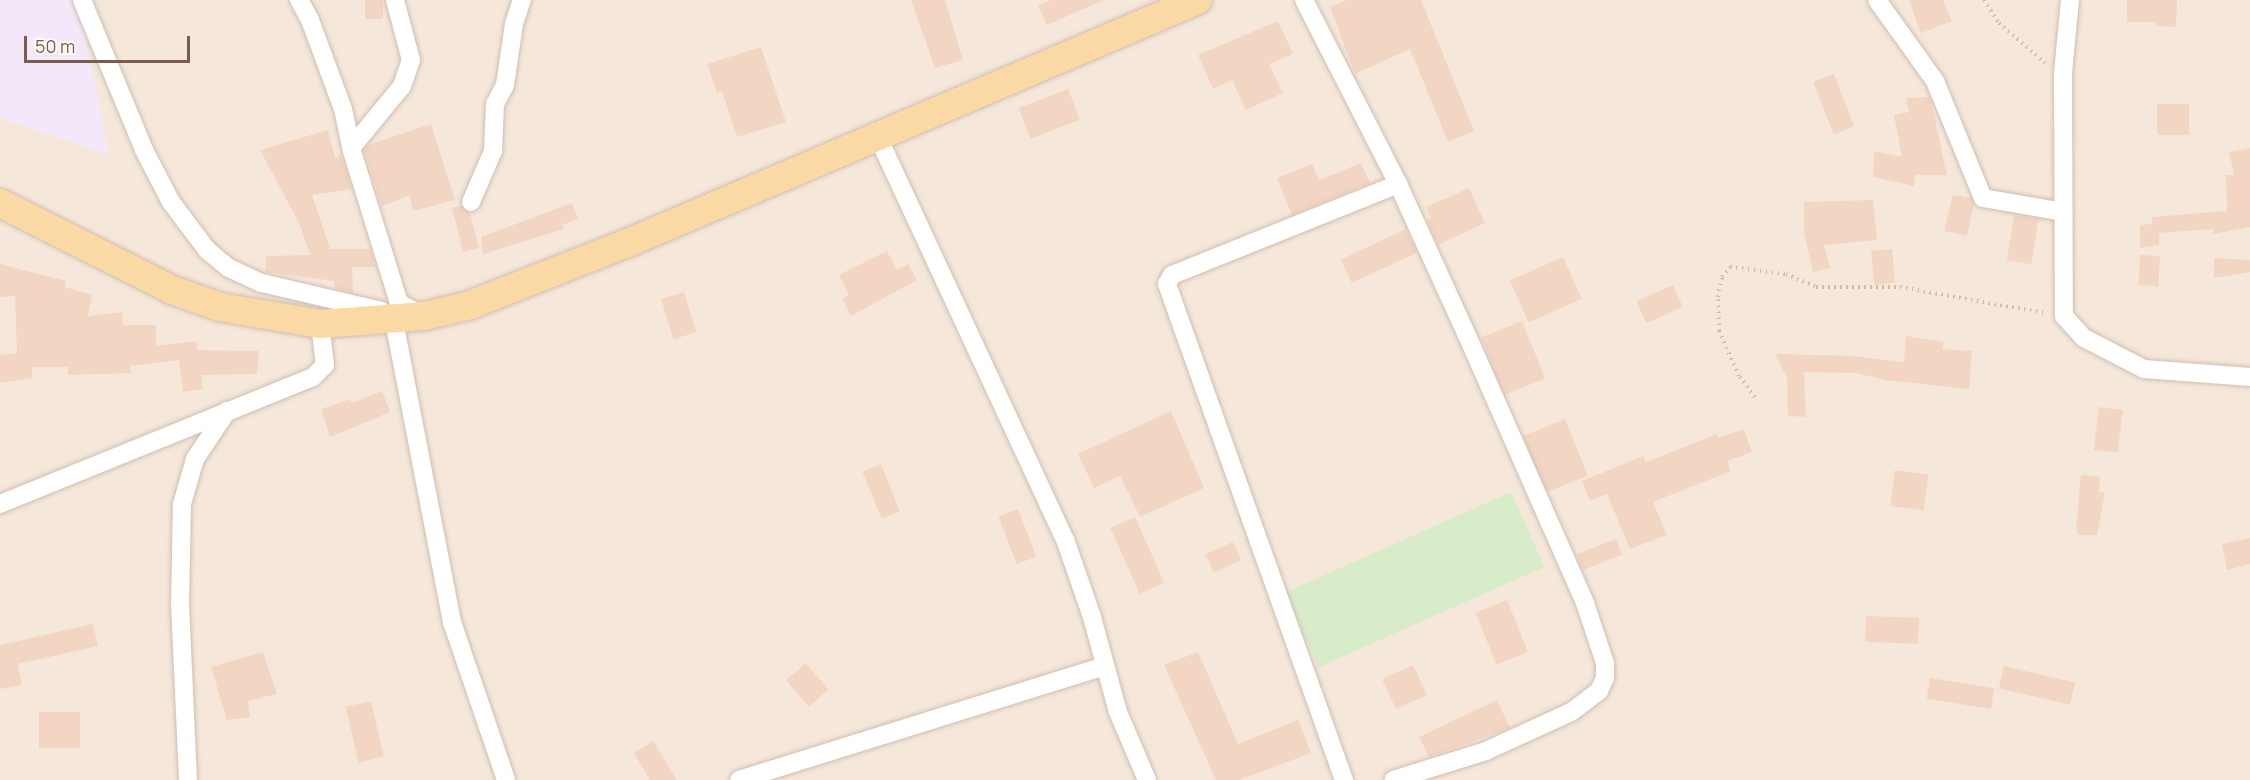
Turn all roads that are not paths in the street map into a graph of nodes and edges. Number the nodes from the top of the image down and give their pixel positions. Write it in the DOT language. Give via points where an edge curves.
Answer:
graph roads {
  1 [pos="82,0"];
  2 [pos="299,0"];
  3 [pos="394,0"];
  4 [pos="522,0"];
  5 [pos="1198,0"];
  6 [pos="1304,0"];
  7 [pos="1877,0"];
  8 [pos="2070,0"];
  9 [pos="878,137"];
  10 [pos="351,148"];
  11 [pos="1398,184"];
  12 [pos="471,202"];
  13 [pos="3,210"];
  14 [pos="2063,213"];
  15 [pos="425,316"];
  16 [pos="394,321"];
  17 [pos="320,324"];
  18 [pos="2250,377"];
  19 [pos="227,411"];
  20 [pos="0,504"];
  21 [pos="1105,666"];
  22 [pos="188,780"];
  23 [pos="506,780"];
  24 [pos="739,780"];
  25 [pos="1146,780"];
  26 [pos="1344,780"];
  27 [pos="1393,780"];
  1 -- 15 [label="street" via="158,177 186,225 212,255 262,283 375,310"];
  2 -- 10 [label="street" via="343,109"];
  3 -- 10 [label="street" via="411,60 402,86"];
  4 -- 12 [label="street" via="514,24 505,85 495,104 493,151"];
  5 -- 9 [label="main road"];
  6 -- 11 [label="street"];
  7 -- 14 [label="street" via="1935,81 1983,198"];
  8 -- 14 [label="street" via="2062,73"];
  9 -- 15 [label="main road" via="630,242 470,305"];
  9 -- 21 [label="street" via="1065,539"];
  10 -- 15 [label="street" via="399,303"];
  11 -- 26 [label="street" via="1172,275 1167,284"];
  11 -- 27 [label="street" via="1585,603 1602,649 1605,678 1599,691 1571,712 1486,751"];
  13 -- 17 [label="main road" via="219,307"];
  14 -- 18 [label="street" via="2064,316 2084,338 2144,369"];
  15 -- 16 [label="main road"];
  16 -- 17 [label="main road"];
  16 -- 23 [label="street" via="452,622"];
  17 -- 19 [label="street" via="325,357 321,372"];
  19 -- 20 [label="street"];
  19 -- 22 [label="street" via="195,459 182,504 180,605"];
  21 -- 24 [label="street"];
  21 -- 25 [label="street" via="1118,712"];
}
